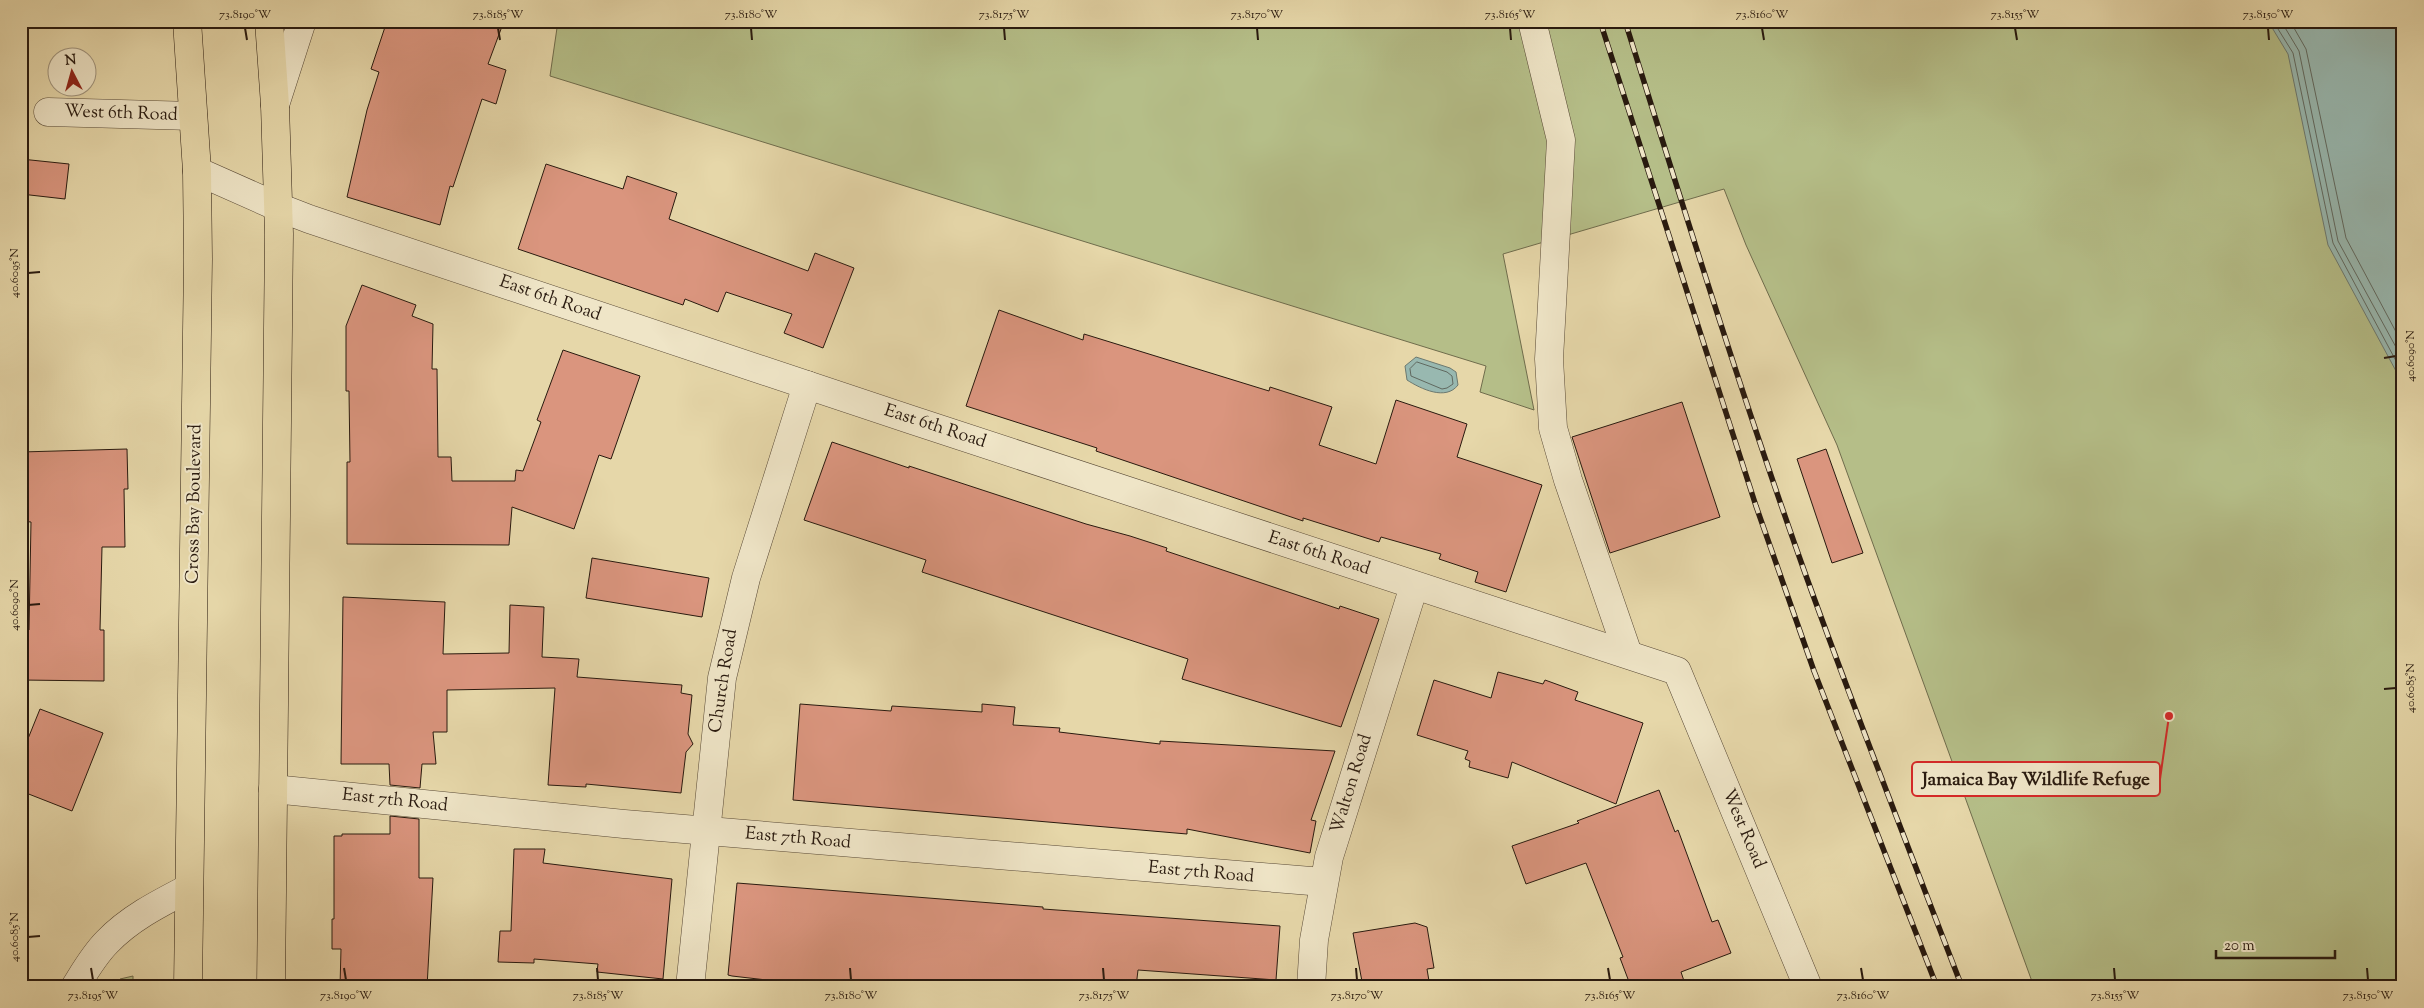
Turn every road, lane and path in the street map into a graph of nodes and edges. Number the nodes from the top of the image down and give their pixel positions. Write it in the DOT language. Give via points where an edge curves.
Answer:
graph roads {
  1 [pos="187,21"];
  2 [pos="269,21"];
  3 [pos="302,21"];
  4 [pos="1532,21"];
  5 [pos="275,105"];
  6 [pos="48,112"];
  7 [pos="193,116"];
  8 [pos="197,171"];
  9 [pos="278,207"];
  10 [pos="807,385"];
  11 [pos="1414,586"];
  12 [pos="1628,654"];
  13 [pos="1677,671"];
  14 [pos="273,789"];
  15 [pos="704,831"];
  16 [pos="1323,882"];
  17 [pos="189,888"];
  18 [pos="75,987"];
  19 [pos="188,987"];
  20 [pos="271,987"];
  21 [pos="690,987"];
  22 [pos="1312,987"];
  23 [pos="1808,987"];
  1 -- 7 [label="main road, Cross Bay Boulevard"];
  2 -- 5 [label="main road"];
  3 -- 5 [label="street"];
  4 -- 12 [label="street" via="1561,140 1549,359 1553,428"];
  5 -- 9 [label="main road"];
  6 -- 7 [label="street, West 6th Road"];
  7 -- 8 [label="main road, Cross Bay Boulevard"];
  8 -- 9 [label="street, East 6th Road"];
  8 -- 17 [label="main road, Cross Bay Boulevard" via="198,318"];
  9 -- 10 [label="street, East 6th Road"];
  9 -- 14 [label="main road"];
  10 -- 11 [label="street, East 6th Road"];
  10 -- 15 [label="street, Church Road" via="754,550 728,646"];
  11 -- 12 [label="street, East 6th Road"];
  11 -- 16 [label="street, Walton Road"];
  12 -- 13 [label="street, East 6th Road"];
  13 -- 23 [label="street, West Road"];
  14 -- 15 [label="street, East 7th Road"];
  14 -- 20 [label="main road"];
  15 -- 16 [label="street, East 7th Road"];
  15 -- 21 [label="street, Church Road"];
  16 -- 22 [label="street, Walton Road" via="1314,940"];
  17 -- 18 [label="street" via="138,917 108,941"];
  17 -- 19 [label="main road, Cross Bay Boulevard"];
}
